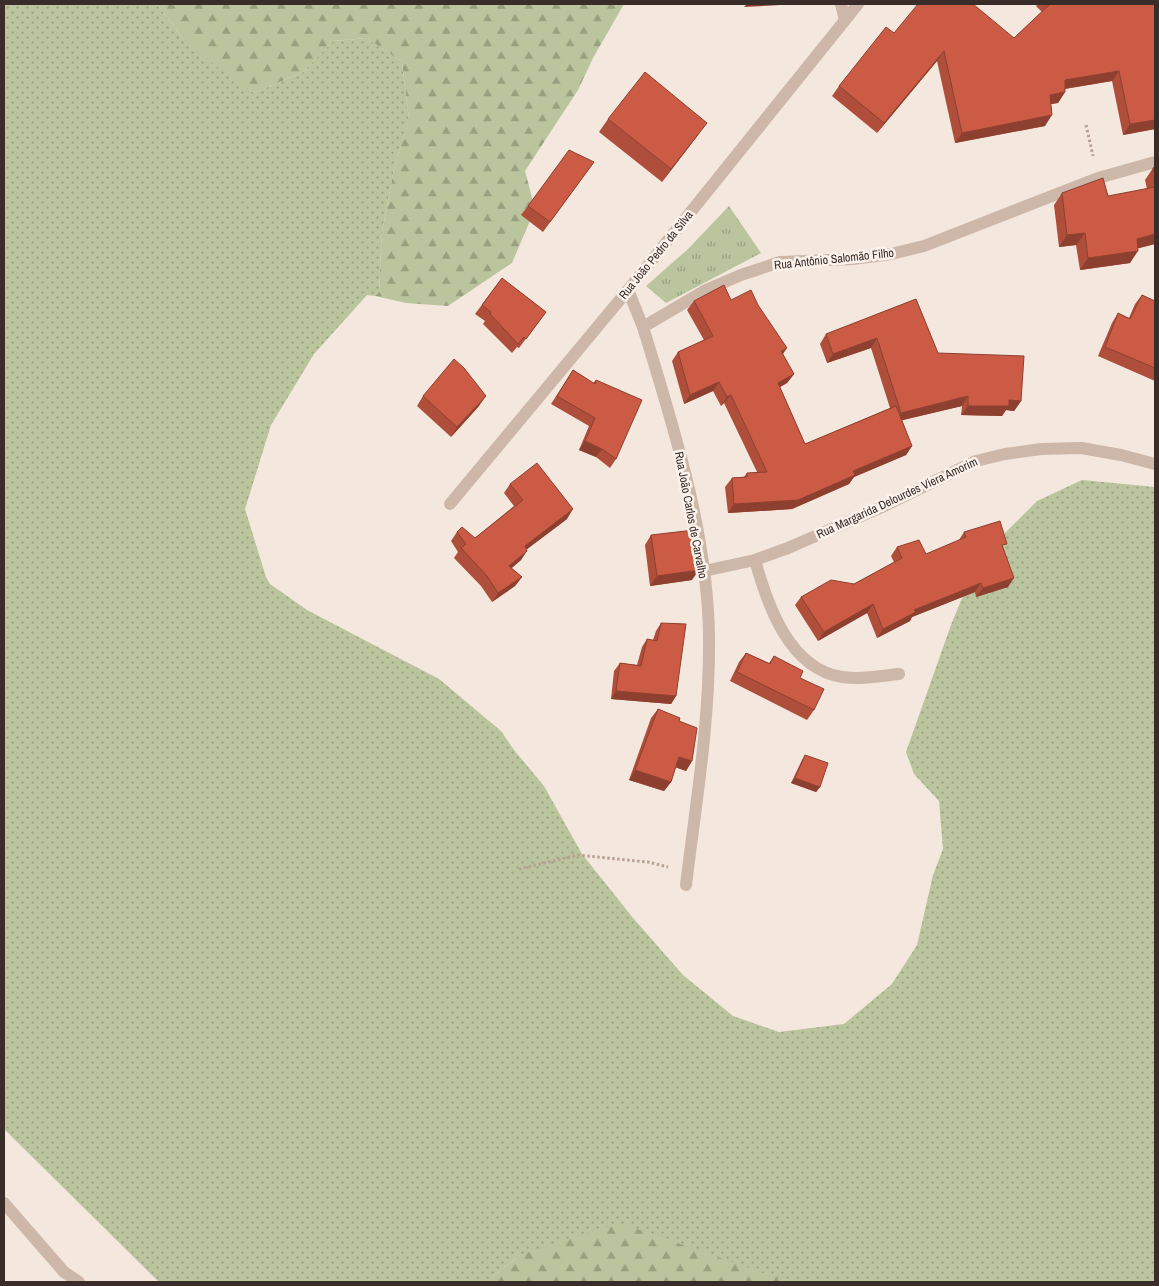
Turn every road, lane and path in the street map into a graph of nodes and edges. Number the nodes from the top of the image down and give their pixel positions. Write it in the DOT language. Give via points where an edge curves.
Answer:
graph roads {
  1 [pos="841,4"];
  2 [pos="858,4"];
  3 [pos="845,20"];
  4 [pos="1086,125"];
  5 [pos="1155,162"];
  6 [pos="1098,178"];
  7 [pos="628,290"];
  8 [pos="643,327"];
  9 [pos="1155,464"];
  10 [pos="450,504"];
  11 [pos="755,560"];
  12 [pos="704,571"];
  13 [pos="899,674"];
  14 [pos="519,869"];
  15 [pos="688,872"];
  16 [pos="686,885"];
  17 [pos="4,1204"];
  18 [pos="63,1277"];
  19 [pos="79,1282"];
  1 -- 3 [label="street"];
  2 -- 3 [label="street, Rua João Pedro da Silva"];
  3 -- 7 [label="street, Rua João Pedro da Silva"];
  4 -- 6 [label="path"];
  5 -- 6 [label="street, Rua Antônio Salomão Filho"];
  6 -- 8 [label="street, Rua Antônio Salomão Filho" via="924,246 891,254 780,262 741,274 706,290"];
  7 -- 8 [label="street"];
  7 -- 10 [label="street, Rua João Pedro da Silva"];
  8 -- 12 [label="street, Rua João Carlos de Carvalho" via="676,434"];
  9 -- 11 [label="street, Rua Margarida Delourdes Viera Amorim" via="1081,448 1005,454 976,461 882,507"];
  11 -- 12 [label="street, Rua Margarida Delourdes Viera Amorim"];
  11 -- 13 [label="street" via="769,606 795,649 814,666 840,676 865,678"];
  12 -- 15 [label="street, Rua João Carlos de Carvalho" via="709,698"];
  14 -- 15 [label="path" via="578,855 648,862"];
  15 -- 16 [label="street, Rua João Carlos de Carvalho"];
  17 -- 18 [label="street"];
  18 -- 19 [label="street"];
}
